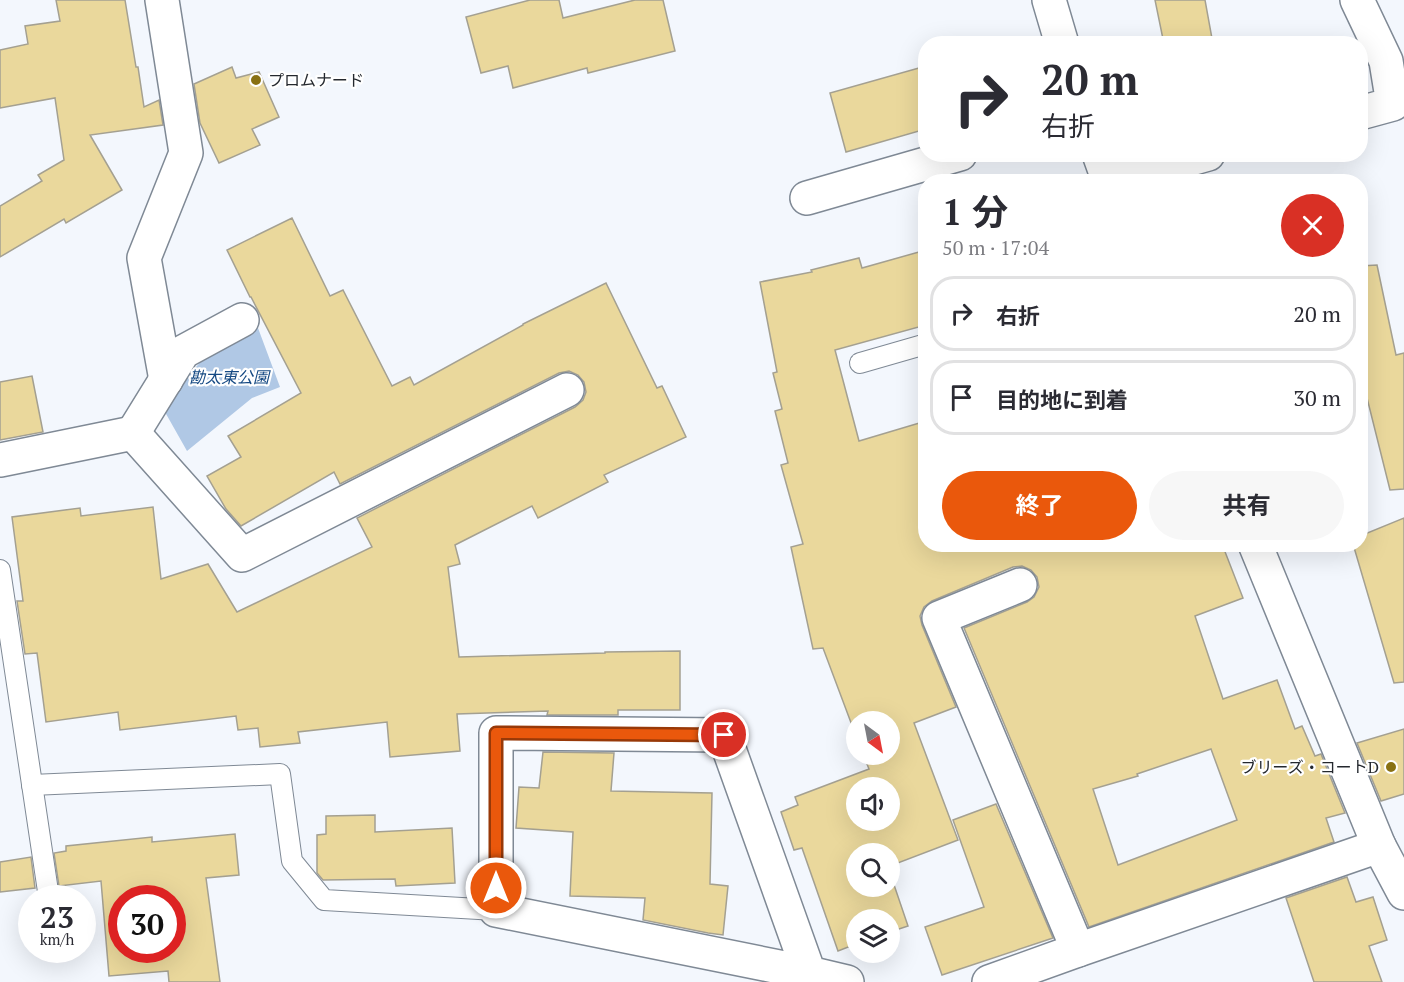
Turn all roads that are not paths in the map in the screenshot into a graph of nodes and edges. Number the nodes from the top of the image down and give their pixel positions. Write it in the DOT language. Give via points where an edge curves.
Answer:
graph roads {
  1 [pos="162,0"];
  2 [pos="1049,0"];
  3 [pos="1357,0"];
  4 [pos="1060,36"];
  5 [pos="1368,111"];
  6 [pos="932,162"];
  7 [pos="1180,162"];
  8 [pos="1137,174"];
  9 [pos="807,198"];
  10 [pos="242,320"];
  11 [pos="918,346"];
  12 [pos="860,363"];
  13 [pos="166,380"];
  14 [pos="567,390"];
  15 [pos="133,433"];
  16 [pos="0,460"];
  17 [pos="1258,552"];
  18 [pos="0,570"];
  19 [pos="1020,585"];
  20 [pos="32,785"];
  21 [pos="1379,846"];
  22 [pos="47,885"];
  23 [pos="1404,893"];
  24 [pos="496,910"];
  25 [pos="1078,950"];
  26 [pos="809,973"];
  27 [pos="847,982"];
  28 [pos="989,982"];
  1 -- 13 [label="street" via="186,153 144,258"];
  2 -- 4 [label="street"];
  3 -- 5 [label="street" via="1386,61 1393,104"];
  6 -- 9 [label="street"];
  7 -- 8 [label="street"];
  10 -- 13 [label="street" via="183,352"];
  11 -- 12 [label="lane"];
  13 -- 15 [label="street"];
  14 -- 15 [label="street" via="242,555"];
  15 -- 16 [label="street"];
  17 -- 21 [label="street"];
  18 -- 20 [label="lane"];
  19 -- 25 [label="street" via="939,618"];
  20 -- 22 [label="lane"];
  20 -- 24 [label="lane" via="280,774 292,861 324,900"];
  21 -- 23 [label="street"];
  21 -- 25 [label="street"];
  24 -- 26 [label="street"];
  24 -- 26 [label="street" via="496,733 724,735"];
  25 -- 28 [label="street"];
  26 -- 27 [label="street"];
}
